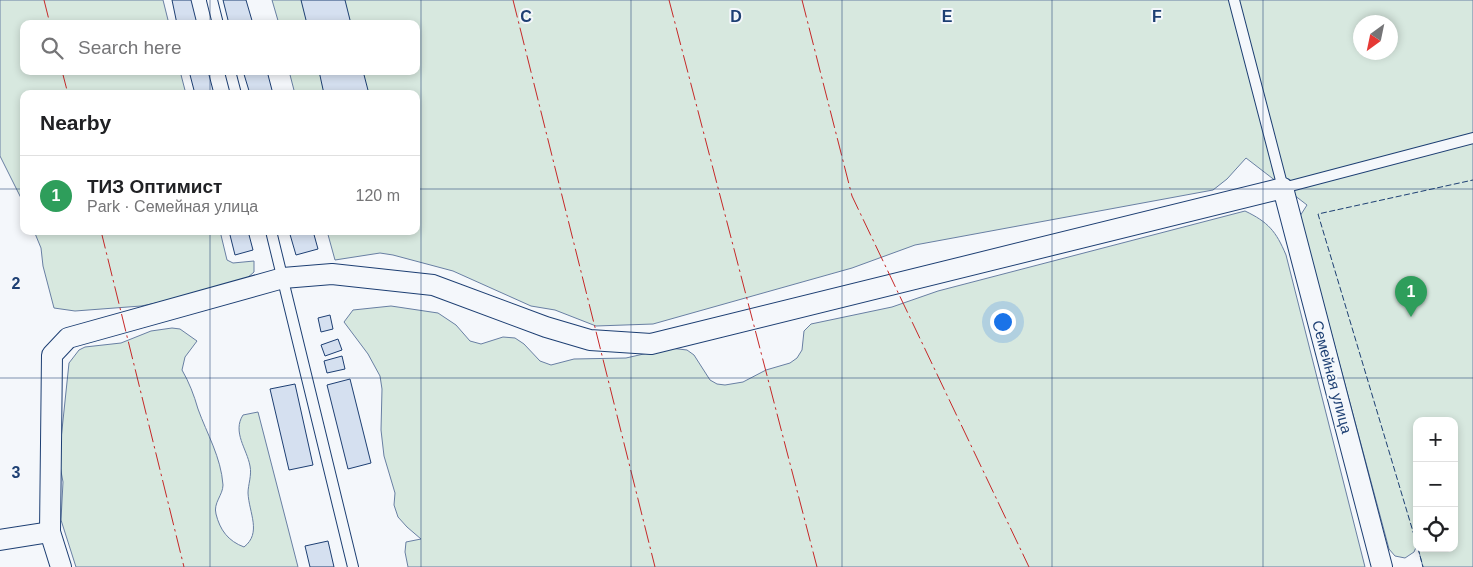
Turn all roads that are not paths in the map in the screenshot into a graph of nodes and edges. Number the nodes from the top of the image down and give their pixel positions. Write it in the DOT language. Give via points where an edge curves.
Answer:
graph roads {
  1 [pos="212,0"];
  2 [pos="1234,0"];
  3 [pos="217,20"];
  4 [pos="231,75"];
  5 [pos="235,90"];
  6 [pos="1473,138"];
  7 [pos="1283,188"];
  8 [pos="272,235"];
  9 [pos="283,278"];
  10 [pos="50,532"];
  11 [pos="0,540"];
  12 [pos="61,567"];
  13 [pos="353,567"];
  14 [pos="1382,567"];
  1 -- 3 [label="lane"];
  2 -- 7 [label="lane"];
  4 -- 5 [label="lane"];
  6 -- 7 [label="lane"];
  7 -- 9 [label="street" via="651,344 590,340 546,328 433,285 332,274"];
  7 -- 14 [label="street, Семейная улица"];
  8 -- 9 [label="lane"];
  9 -- 10 [label="street" via="68,338 52,355"];
  9 -- 13 [label="lane"];
  10 -- 11 [label="street"];
  10 -- 12 [label="street"];
}
